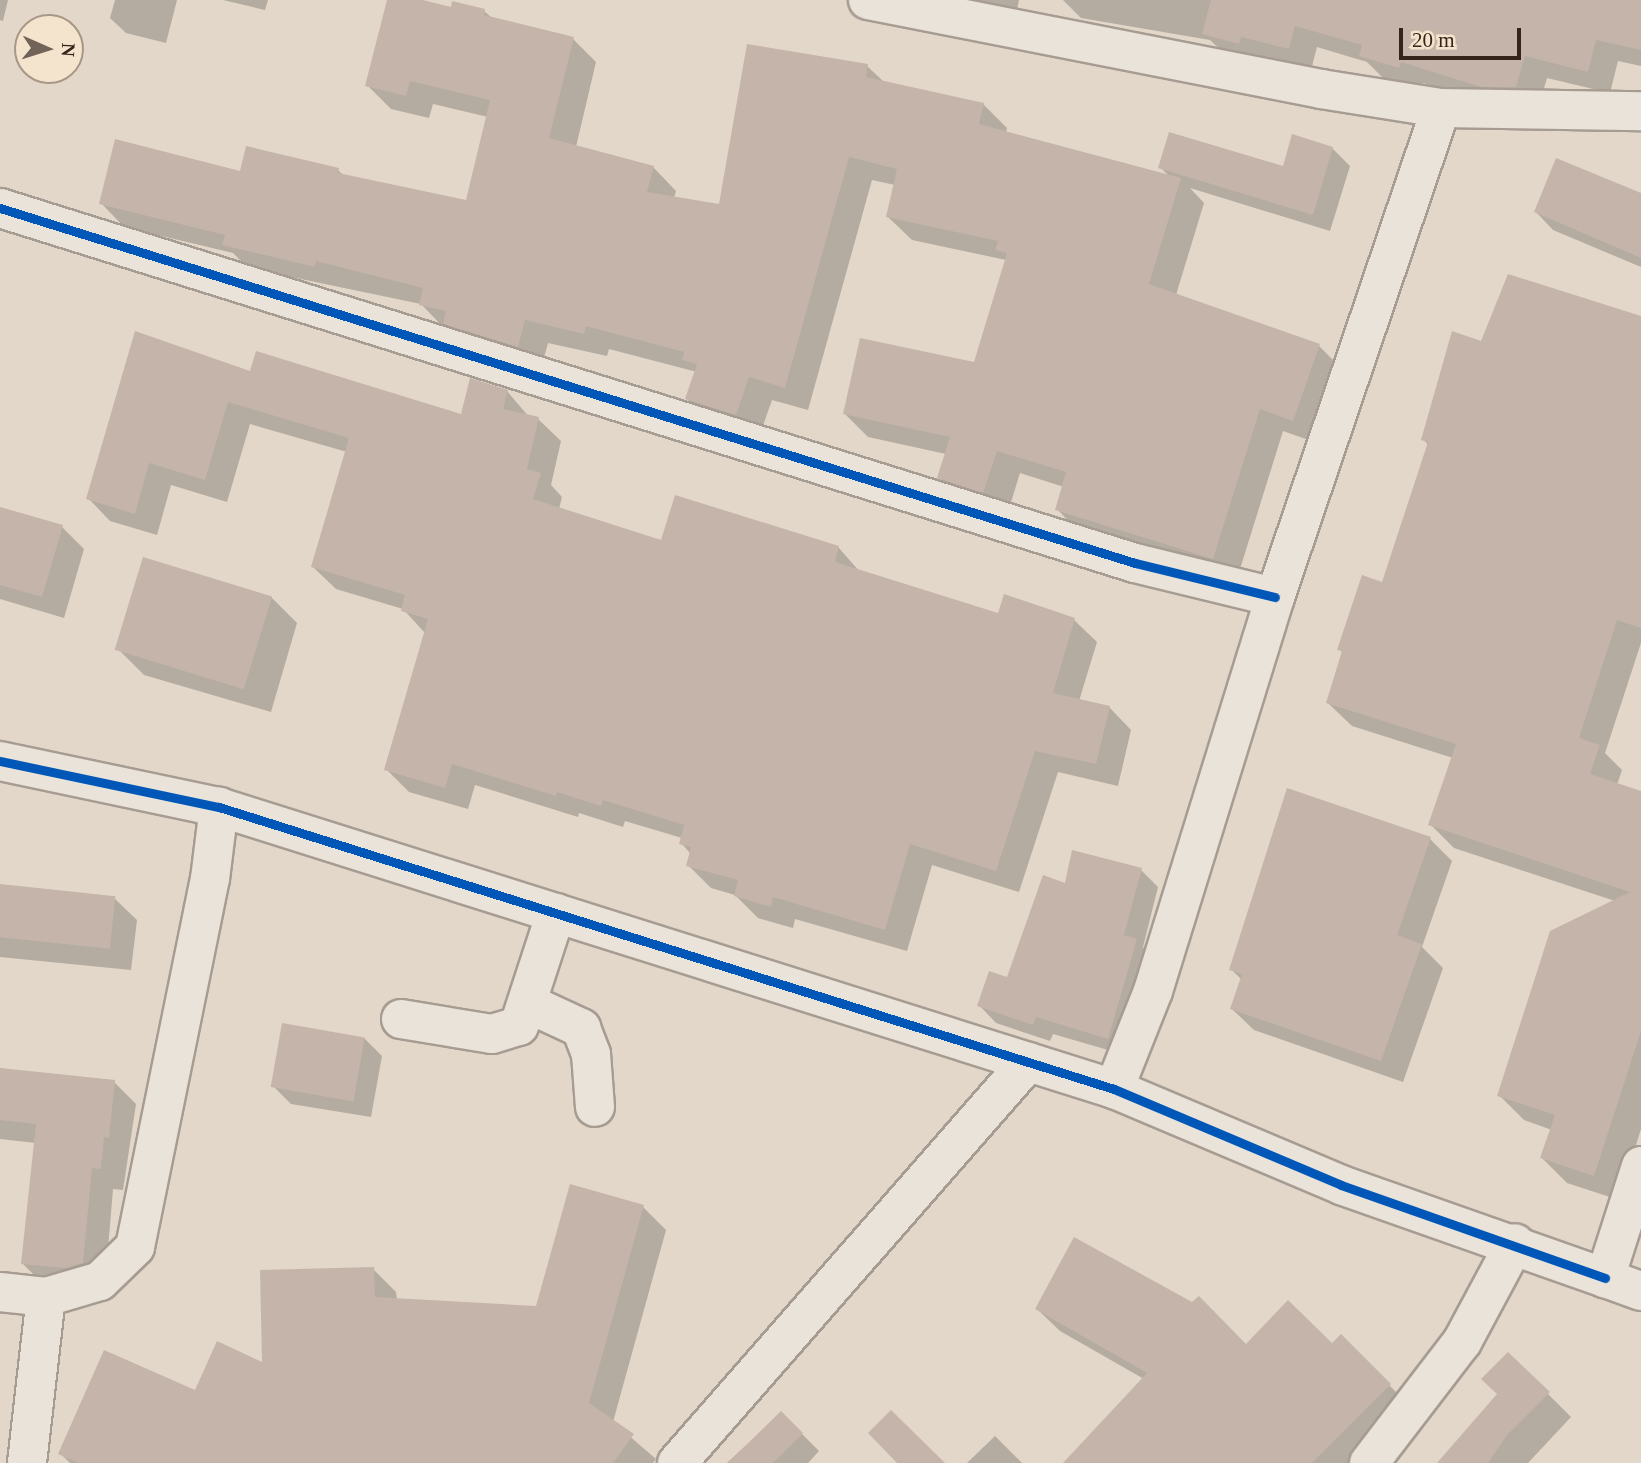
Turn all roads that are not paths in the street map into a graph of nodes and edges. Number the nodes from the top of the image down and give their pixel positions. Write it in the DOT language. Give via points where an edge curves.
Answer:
graph roads {
  1 [pos="868,0"];
  2 [pos="1441,108"];
  3 [pos="1641,111"];
  4 [pos="0,208"];
  5 [pos="1275,597"];
  6 [pos="0,761"];
  7 [pos="219,807"];
  8 [pos="556,913"];
  9 [pos="527,1003"];
  10 [pos="401,1019"];
  11 [pos="1028,1062"];
  12 [pos="1114,1089"];
  13 [pos="595,1107"];
  14 [pos="1641,1166"];
  15 [pos="1515,1243"];
  16 [pos="1605,1278"];
  17 [pos="1641,1291"];
  18 [pos="0,1292"];
  19 [pos="46,1297"];
  20 [pos="27,1463"];
  21 [pos="677,1463"];
  22 [pos="1369,1463"];
  1 -- 2 [label="street" via="1321,89"];
  2 -- 3 [label="street"];
  2 -- 5 [label="street"];
  4 -- 5 [label="street" via="1135,563"];
  5 -- 12 [label="street" via="1153,991"];
  6 -- 7 [label="street"];
  7 -- 8 [label="street"];
  7 -- 19 [label="street" via="210,879 135,1247 100,1281"];
  8 -- 9 [label="street"];
  8 -- 11 [label="street"];
  9 -- 10 [label="street" via="519,1027 492,1034"];
  9 -- 13 [label="street" via="581,1028 592,1054"];
  11 -- 12 [label="street"];
  11 -- 21 [label="street"];
  12 -- 15 [label="street" via="1341,1185"];
  14 -- 16 [label="street"];
  15 -- 16 [label="street"];
  15 -- 22 [label="street" via="1462,1342"];
  16 -- 17 [label="street"];
  18 -- 19 [label="street"];
  19 -- 20 [label="street"];
}
